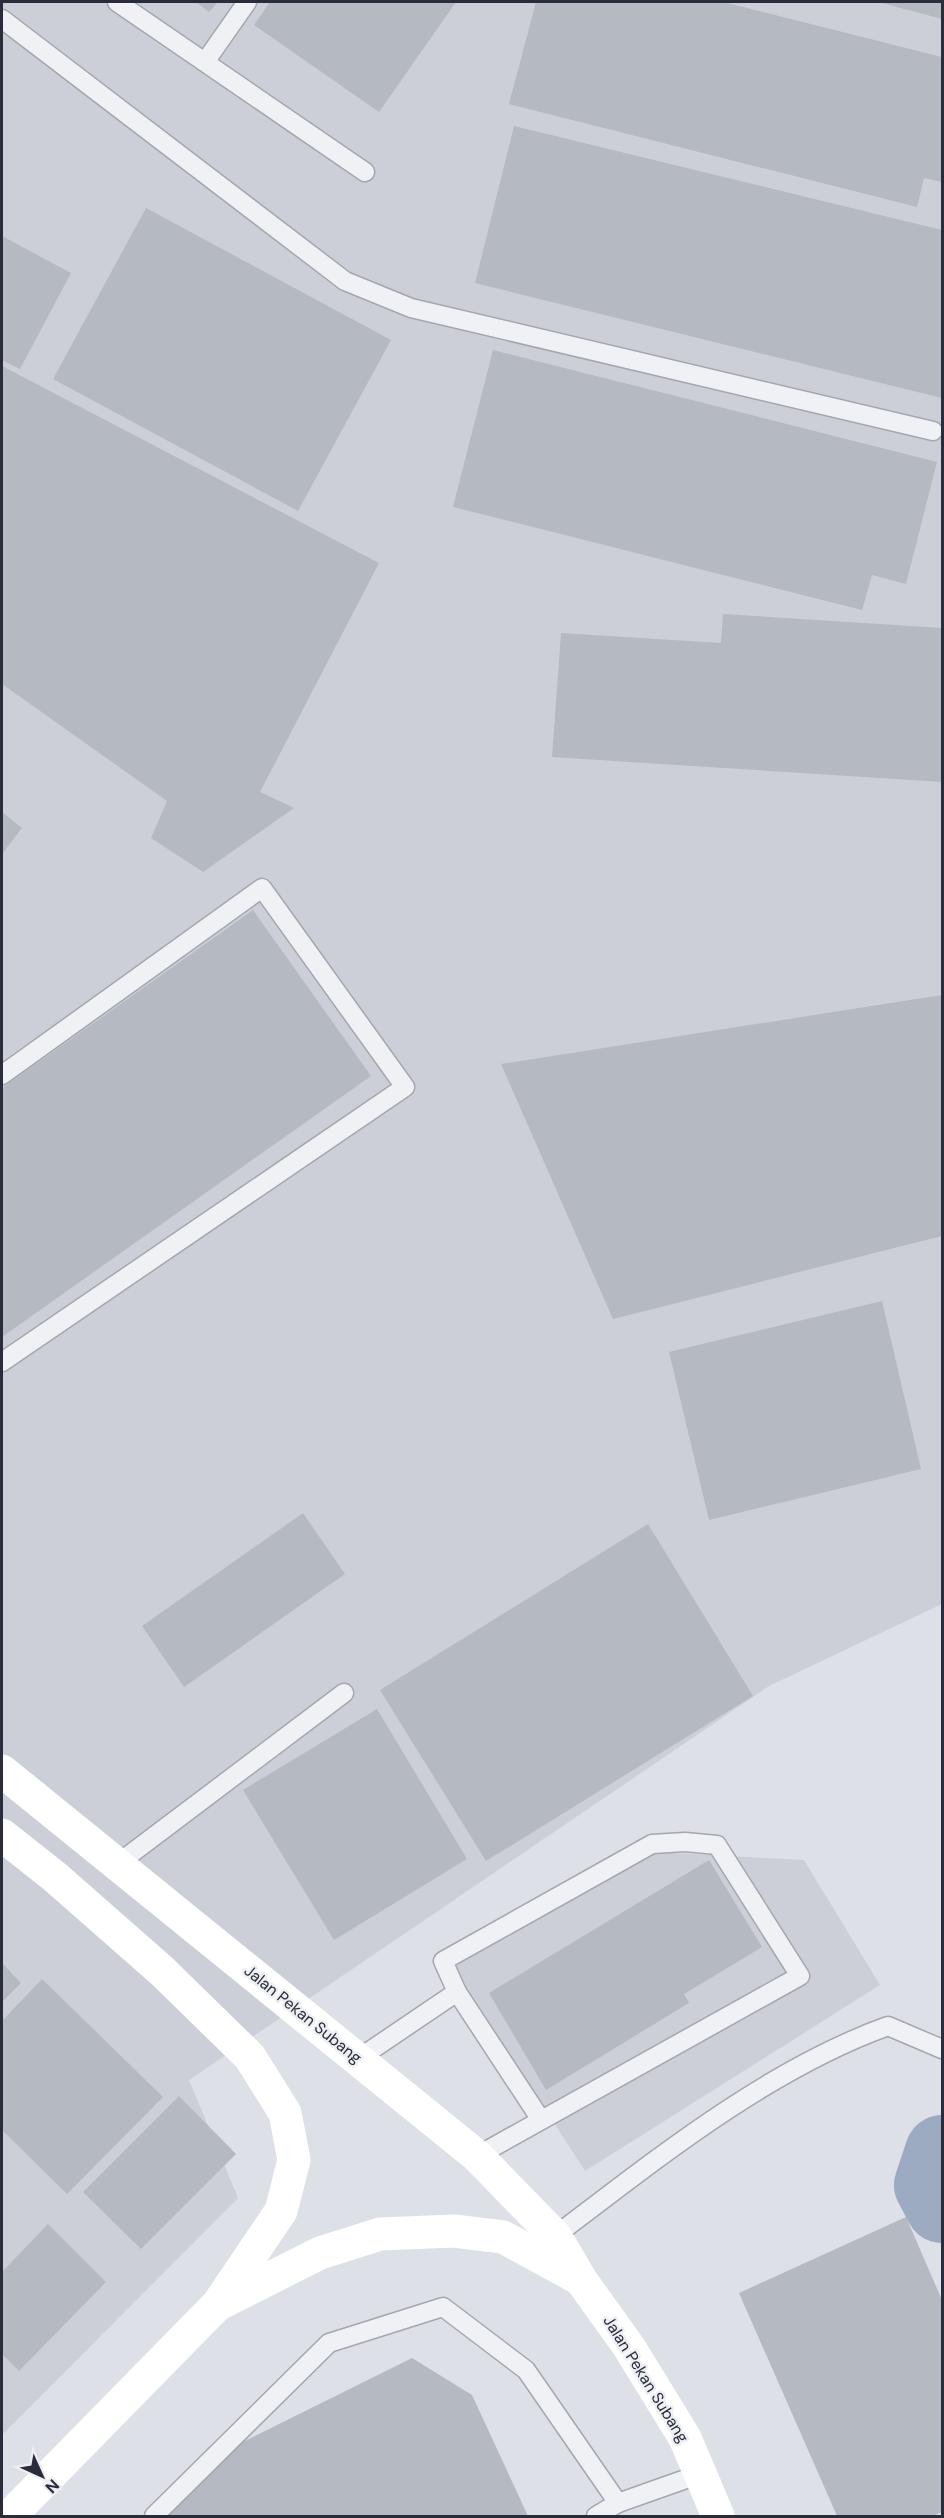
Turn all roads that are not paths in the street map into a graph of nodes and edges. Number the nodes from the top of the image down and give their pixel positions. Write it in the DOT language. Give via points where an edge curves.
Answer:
graph roads {
  1 [pos="117,2"];
  2 [pos="247,2"];
  3 [pos="2,19"];
  4 [pos="205,62"];
  5 [pos="365,172"];
  6 [pos="933,431"];
  7 [pos="2,1075"];
  8 [pos="2,1362"];
  9 [pos="344,1694"];
  10 [pos="2,1771"];
  11 [pos="2,1835"];
  12 [pos="116,1865"];
  13 [pos="457,1992"];
  14 [pos="942,2049"];
  15 [pos="358,2059"];
  16 [pos="541,2120"];
  17 [pos="477,2156"];
  18 [pos="555,2236"];
  19 [pos="581,2280"];
  20 [pos="218,2304"];
  21 [pos="700,2474"];
  22 [pos="618,2503"];
  23 [pos="10,2517"];
  24 [pos="154,2517"];
  25 [pos="596,2517"];
  26 [pos="718,2517"];
  1 -- 4 [label="lane"];
  2 -- 4 [label="lane"];
  3 -- 6 [label="lane" via="345,281 411,308"];
  4 -- 5 [label="lane"];
  7 -- 8 [label="lane" via="262,888 405,1087"];
  9 -- 12 [label="lane"];
  10 -- 12 [label="main road, Jalan Pekan Subang"];
  11 -- 20 [label="main road, Jalan Pekan Subang" via="162,1971 250,2057 285,2113 294,2160 281,2211"];
  12 -- 15 [label="main road, Jalan Pekan Subang"];
  13 -- 15 [label="lane"];
  13 -- 16 [label="lane"];
  13 -- 16 [label="lane" via="443,1961 453,1955 652,1844 717,1845 800,1976"];
  14 -- 18 [label="lane" via="888,2026 850,2040 679,2142"];
  15 -- 17 [label="main road, Jalan Pekan Subang"];
  16 -- 17 [label="lane"];
  17 -- 18 [label="main road, Jalan Pekan Subang"];
  18 -- 19 [label="main road, Jalan Pekan Subang"];
  19 -- 20 [label="main road, Jalan Pekan Subang" via="503,2236 454,2231 380,2234 321,2253"];
  19 -- 21 [label="main road, Jalan Pekan Subang" via="629,2347 685,2438"];
  20 -- 23 [label="main road, Jalan Pekan Subang"];
  21 -- 22 [label="lane"];
  21 -- 26 [label="main road, Jalan Pekan Subang"];
  22 -- 24 [label="lane" via="526,2370 443,2307 329,2343"];
  22 -- 25 [label="lane"];
}
